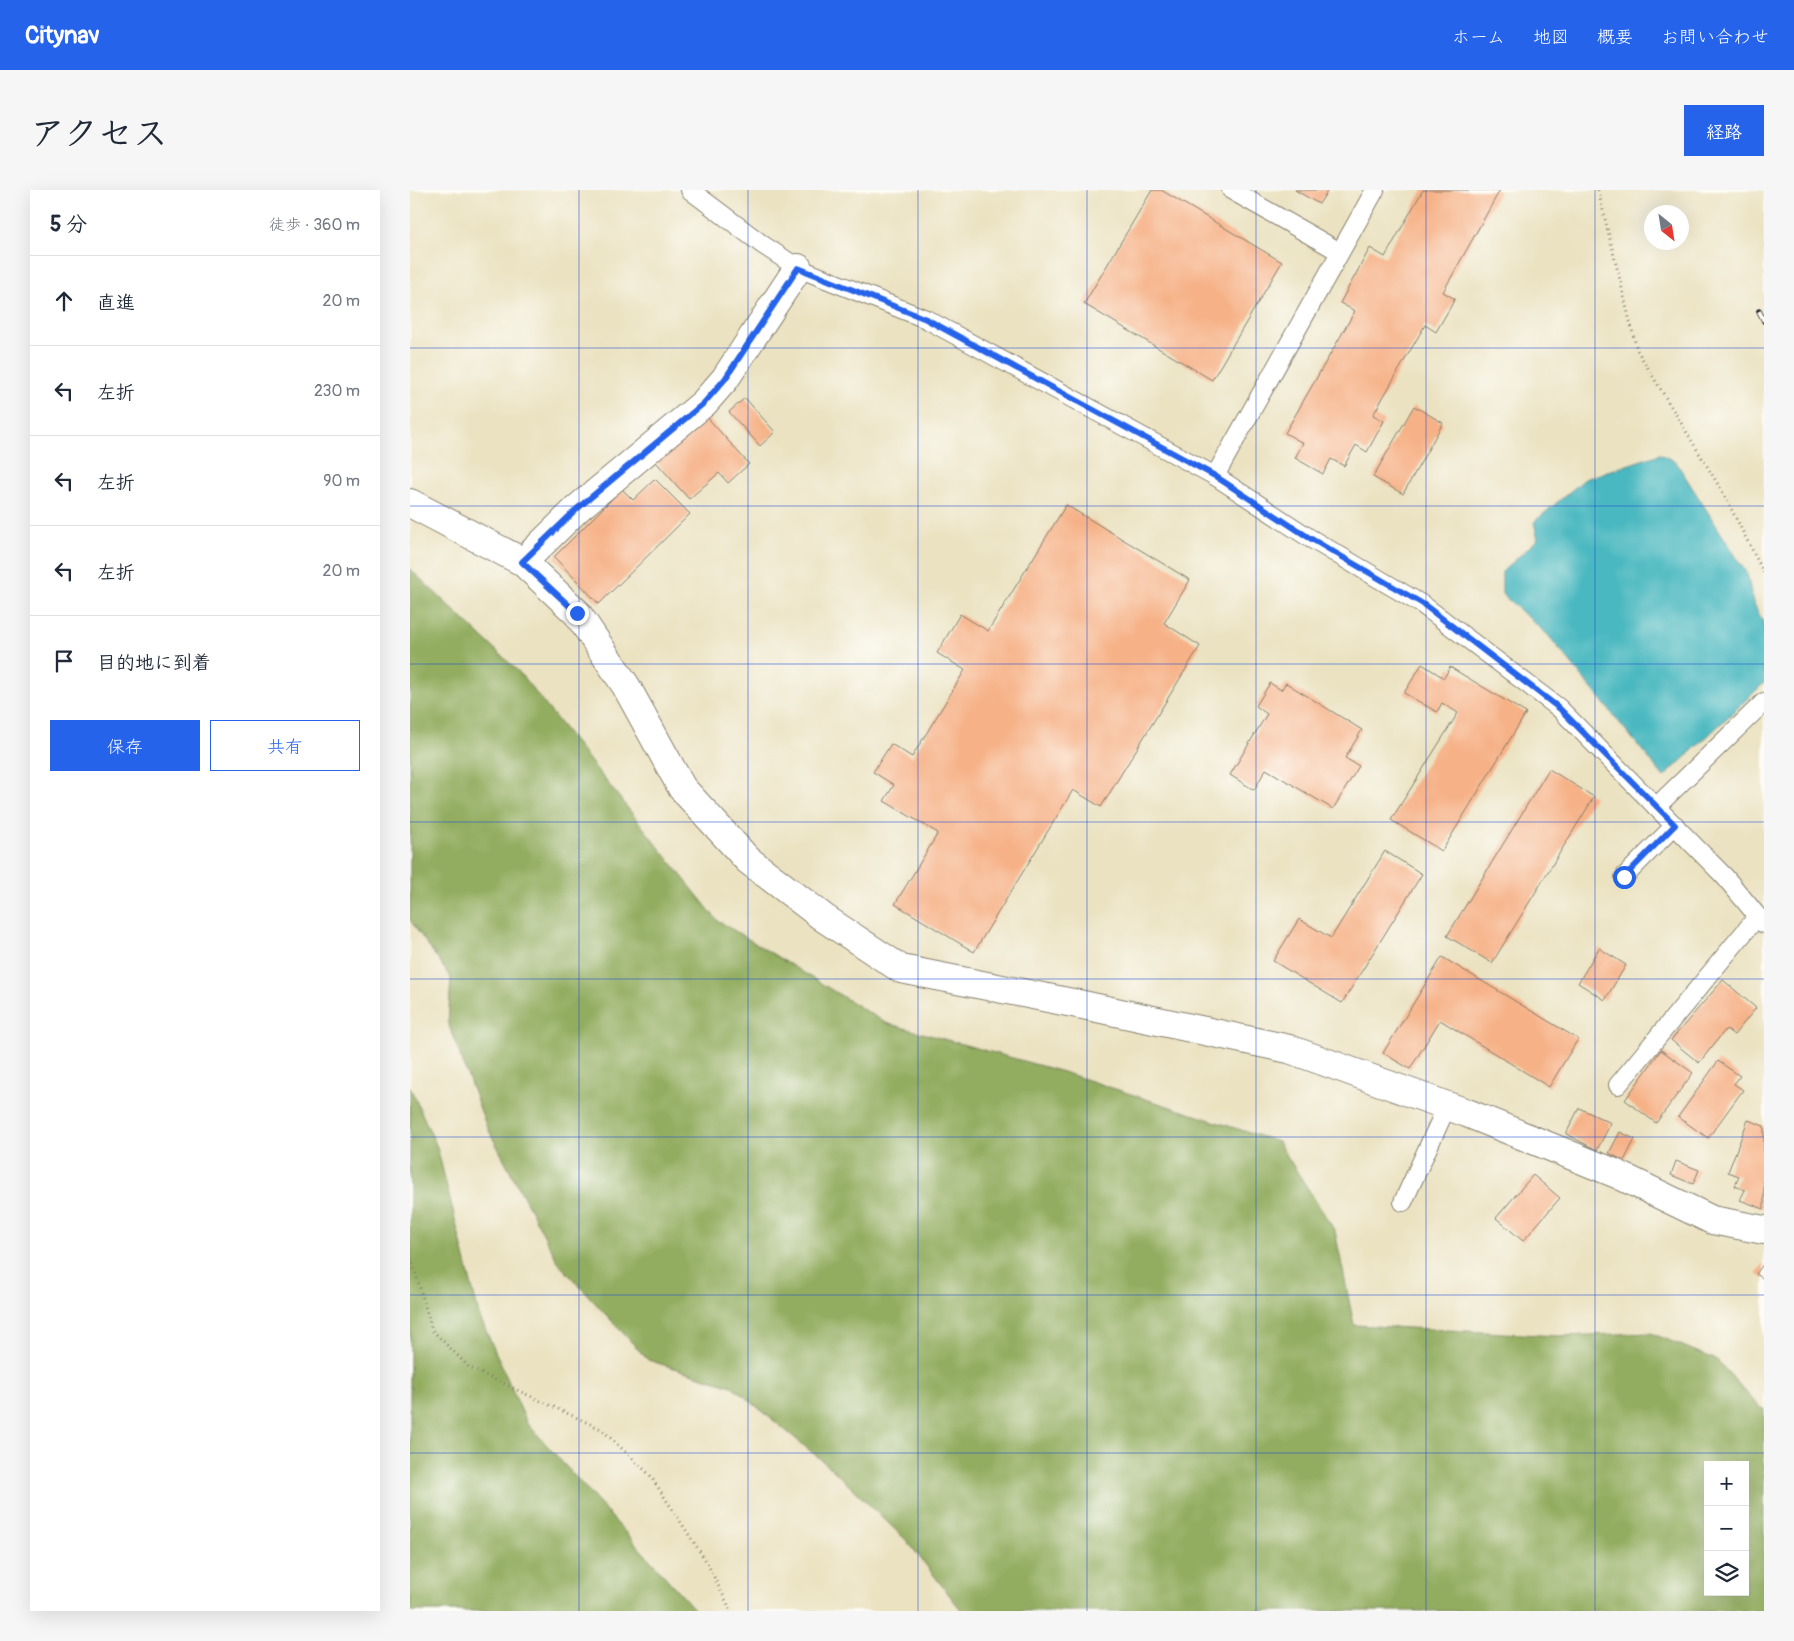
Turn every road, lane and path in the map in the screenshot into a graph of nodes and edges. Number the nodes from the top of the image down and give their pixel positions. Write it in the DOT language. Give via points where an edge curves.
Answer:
graph roads {
  1 [pos="690,190"];
  2 [pos="1231,190"];
  3 [pos="1375,190"];
  4 [pos="1598,190"];
  5 [pos="1340,252"];
  6 [pos="798,268"];
  7 [pos="1215,476"];
  8 [pos="410,503"];
  9 [pos="522,562"];
  10 [pos="1764,573"];
  11 [pos="1764,702"];
  12 [pos="1656,807"];
  13 [pos="1675,825"];
  14 [pos="1624,877"];
  15 [pos="1761,921"];
  16 [pos="1618,1085"];
  17 [pos="1446,1106"];
  18 [pos="1403,1202"];
  19 [pos="1764,1230"];
  20 [pos="410,1254"];
  21 [pos="730,1611"];
  1 -- 6 [label="lane"];
  2 -- 5 [label="lane"];
  3 -- 5 [label="lane"];
  4 -- 10 [label="path" via="1637,350 1722,491"];
  5 -- 7 [label="lane"];
  6 -- 7 [label="lane" via="926,319"];
  6 -- 9 [label="street" via="725,379 704,403 578,508"];
  7 -- 12 [label="lane" via="1308,537 1423,604 1559,708"];
  8 -- 9 [label="street"];
  9 -- 17 [label="street" via="577,613 626,686 682,788 741,853 824,918 901,969 1289,1049"];
  11 -- 12 [label="lane"];
  12 -- 13 [label="lane"];
  13 -- 14 [label="lane"];
  13 -- 15 [label="lane" via="1725,877"];
  15 -- 16 [label="lane"];
  17 -- 18 [label="lane"];
  17 -- 19 [label="street" via="1617,1174 1712,1220"];
  20 -- 21 [label="path" via="432,1330 470,1368 601,1429 650,1475 706,1561"];
}
